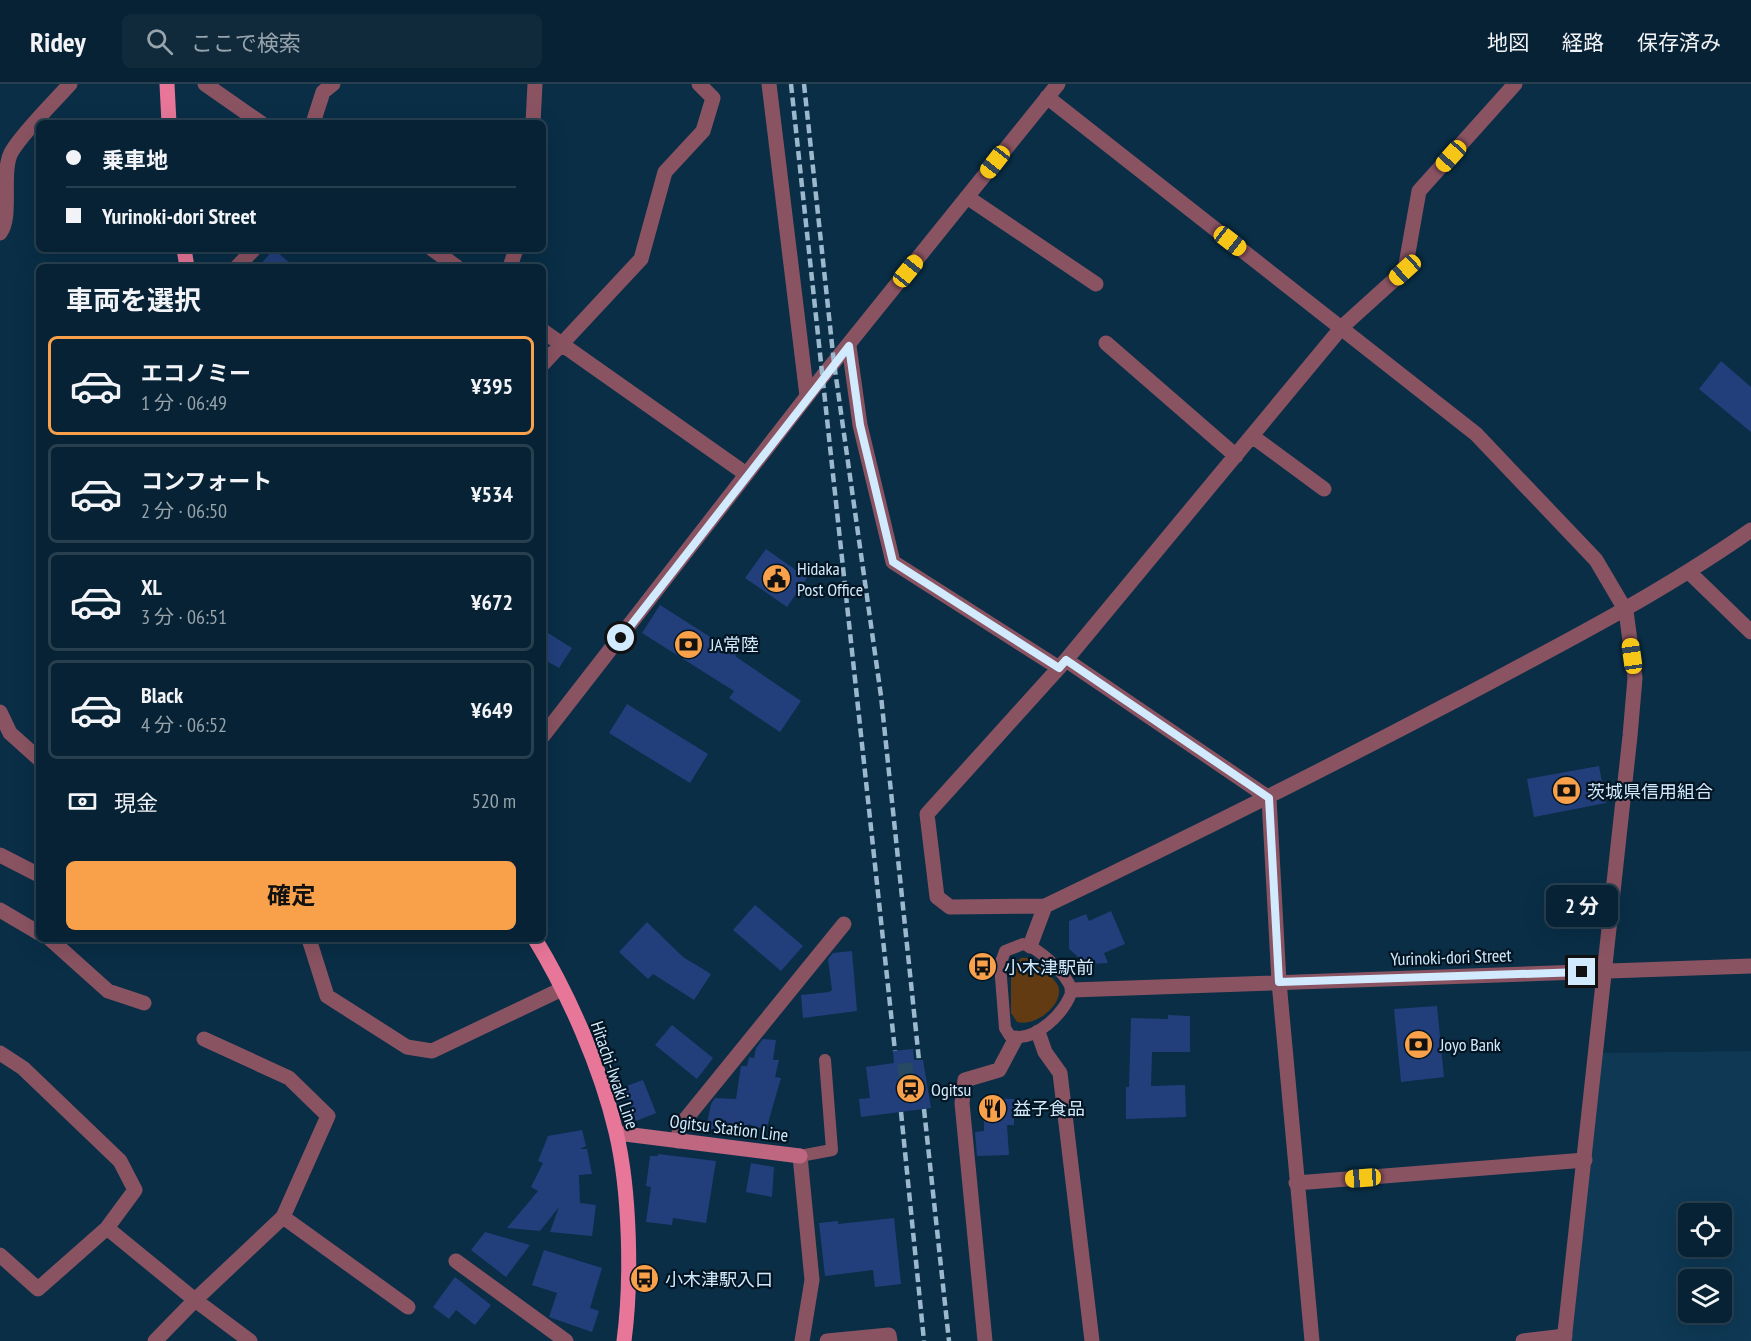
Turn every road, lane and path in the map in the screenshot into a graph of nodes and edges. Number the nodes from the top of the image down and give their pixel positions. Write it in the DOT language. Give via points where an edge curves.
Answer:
graph roads {
  1 [pos="70,84"];
  2 [pos="167,84"];
  3 [pos="205,84"];
  4 [pos="333,84"];
  5 [pos="535,84"];
  6 [pos="699,84"];
  7 [pos="769,84"];
  8 [pos="1058,84"];
  9 [pos="1515,84"];
  10 [pos="1047,97"];
  11 [pos="39,120"];
  12 [pos="169,120"];
  13 [pos="257,120"];
  14 [pos="314,120"];
  15 [pos="533,120"];
  16 [pos="36,123"];
  17 [pos="967,197"];
  18 [pos="0,233"];
  19 [pos="251,252"];
  20 [pos="436,252"];
  21 [pos="240,264"];
  22 [pos="453,264"];
  23 [pos="1096,284"];
  24 [pos="1342,327"];
  25 [pos="546,333"];
  26 [pos="1106,343"];
  27 [pos="560,344"];
  28 [pos="849,346"];
  29 [pos="546,360"];
  30 [pos="807,396"];
  31 [pos="1252,436"];
  32 [pos="1236,456"];
  33 [pos="746,474"];
  34 [pos="1324,489"];
  35 [pos="1751,530"];
  36 [pos="1690,573"];
  37 [pos="1626,611"];
  38 [pos="1751,632"];
  39 [pos="1062,664"];
  40 [pos="0,712"];
  41 [pos="546,732"];
  42 [pos="36,756"];
  43 [pos="1269,798"];
  44 [pos="0,855"];
  45 [pos="36,873"];
  46 [pos="1046,906"];
  47 [pos="0,910"];
  48 [pos="844,924"];
  49 [pos="36,931"];
  50 [pos="53,942"];
  51 [pos="310,942"];
  52 [pos="537,942"];
  53 [pos="1030,946"];
  54 [pos="1751,966"];
  55 [pos="1605,972"];
  56 [pos="1279,982"];
  57 [pos="562,989"];
  58 [pos="1072,990"];
  59 [pos="144,1003"];
  60 [pos="1038,1032"];
  61 [pos="1016,1038"];
  62 [pos="204,1039"];
  63 [pos="0,1053"];
  64 [pos="825,1060"];
  65 [pos="617,1133"];
  66 [pos="678,1141"];
  67 [pos="800,1156"];
  68 [pos="1585,1160"];
  69 [pos="1296,1183"];
  70 [pos="283,1217"];
  71 [pos="107,1228"];
  72 [pos="0,1255"];
  73 [pos="456,1261"];
  74 [pos="195,1300"];
  75 [pos="408,1307"];
  76 [pos="1565,1339"];
  77 [pos="155,1341"];
  78 [pos="250,1341"];
  79 [pos="566,1341"];
  80 [pos="624,1341"];
  81 [pos="802,1341"];
  82 [pos="827,1341"];
  83 [pos="890,1341"];
  84 [pos="985,1341"];
  85 [pos="1092,1341"];
  86 [pos="1312,1341"];
  87 [pos="1523,1341"];
  1 -- 11 [label="street"];
  2 -- 12 [label="main road"];
  3 -- 13 [label="street"];
  4 -- 14 [label="street" via="323,92"];
  5 -- 15 [label="street"];
  6 -- 27 [label="street" via="713,98 704,131 665,172 641,259"];
  7 -- 30 [label="street"];
  8 -- 10 [label="street"];
  9 -- 24 [label="street" via="1419,191 1405,270"];
  10 -- 17 [label="street"];
  10 -- 24 [label="street"];
  16 -- 18 [label="street" via="11,152 4,227"];
  17 -- 23 [label="street"];
  17 -- 28 [label="street"];
  19 -- 21 [label="street"];
  20 -- 22 [label="street"];
  24 -- 31 [label="street"];
  24 -- 37 [label="street" via="1476,434 1596,560"];
  25 -- 27 [label="street"];
  26 -- 32 [label="street"];
  27 -- 29 [label="street"];
  27 -- 33 [label="street"];
  28 -- 30 [label="street"];
  28 -- 39 [label="street" via="860,425 893,562"];
  30 -- 33 [label="street"];
  31 -- 32 [label="street"];
  31 -- 34 [label="street"];
  32 -- 39 [label="street"];
  33 -- 41 [label="street"];
  35 -- 36 [label="street"];
  36 -- 37 [label="street"];
  36 -- 38 [label="street"];
  37 -- 43 [label="street"];
  37 -- 55 [label="street" via="1635,678"];
  39 -- 43 [label="street"];
  39 -- 46 [label="street" via="927,814 937,897 950,907"];
  40 -- 42 [label="street" via="10,732"];
  43 -- 46 [label="street"];
  43 -- 56 [label="street"];
  44 -- 45 [label="street"];
  46 -- 53 [label="street"];
  47 -- 49 [label="street"];
  48 -- 66 [label="street" via="680,1126"];
  50 -- 59 [label="street" via="108,991"];
  51 -- 57 [label="street" via="327,996 407,1047 432,1051"];
  52 -- 57 [label="main road, Hitachi-Iwaki Line"];
  53 -- 58 [label="lane"];
  53 -- 61 [label="lane" via="1010,947 1001,957 1005,1028"];
  54 -- 55 [label="street, Yurinoki-dori Street"];
  55 -- 56 [label="street, Yurinoki-dori Street"];
  55 -- 68 [label="street"];
  56 -- 58 [label="street, Yurinoki-dori Street"];
  56 -- 69 [label="street"];
  57 -- 65 [label="main road, Hitachi-Iwaki Line"];
  58 -- 60 [label="lane" via="1065,1004"];
  60 -- 61 [label="lane"];
  60 -- 85 [label="street" via="1045,1052 1060,1073"];
  61 -- 84 [label="street" via="999,1070 965,1080 962,1103"];
  62 -- 70 [label="street" via="290,1078 328,1116"];
  63 -- 71 [label="street" via="23,1068 120,1161 135,1190"];
  64 -- 67 [label="lane" via="832,1150"];
  65 -- 66 [label="main road, Ogitsu Station Line"];
  65 -- 80 [label="main road, Hitachi-Iwaki Line" via="626,1231"];
  66 -- 67 [label="main road, Ogitsu Station Line"];
  67 -- 81 [label="street" via="812,1280"];
  68 -- 69 [label="street"];
  68 -- 76 [label="street"];
  69 -- 86 [label="street"];
  70 -- 74 [label="street"];
  70 -- 75 [label="street"];
  71 -- 72 [label="street" via="38,1289"];
  71 -- 74 [label="street"];
  73 -- 79 [label="street"];
  74 -- 77 [label="street"];
  74 -- 78 [label="street"];
  76 -- 87 [label="street"];
  82 -- 83 [label="street" via="889,1335"];
}
